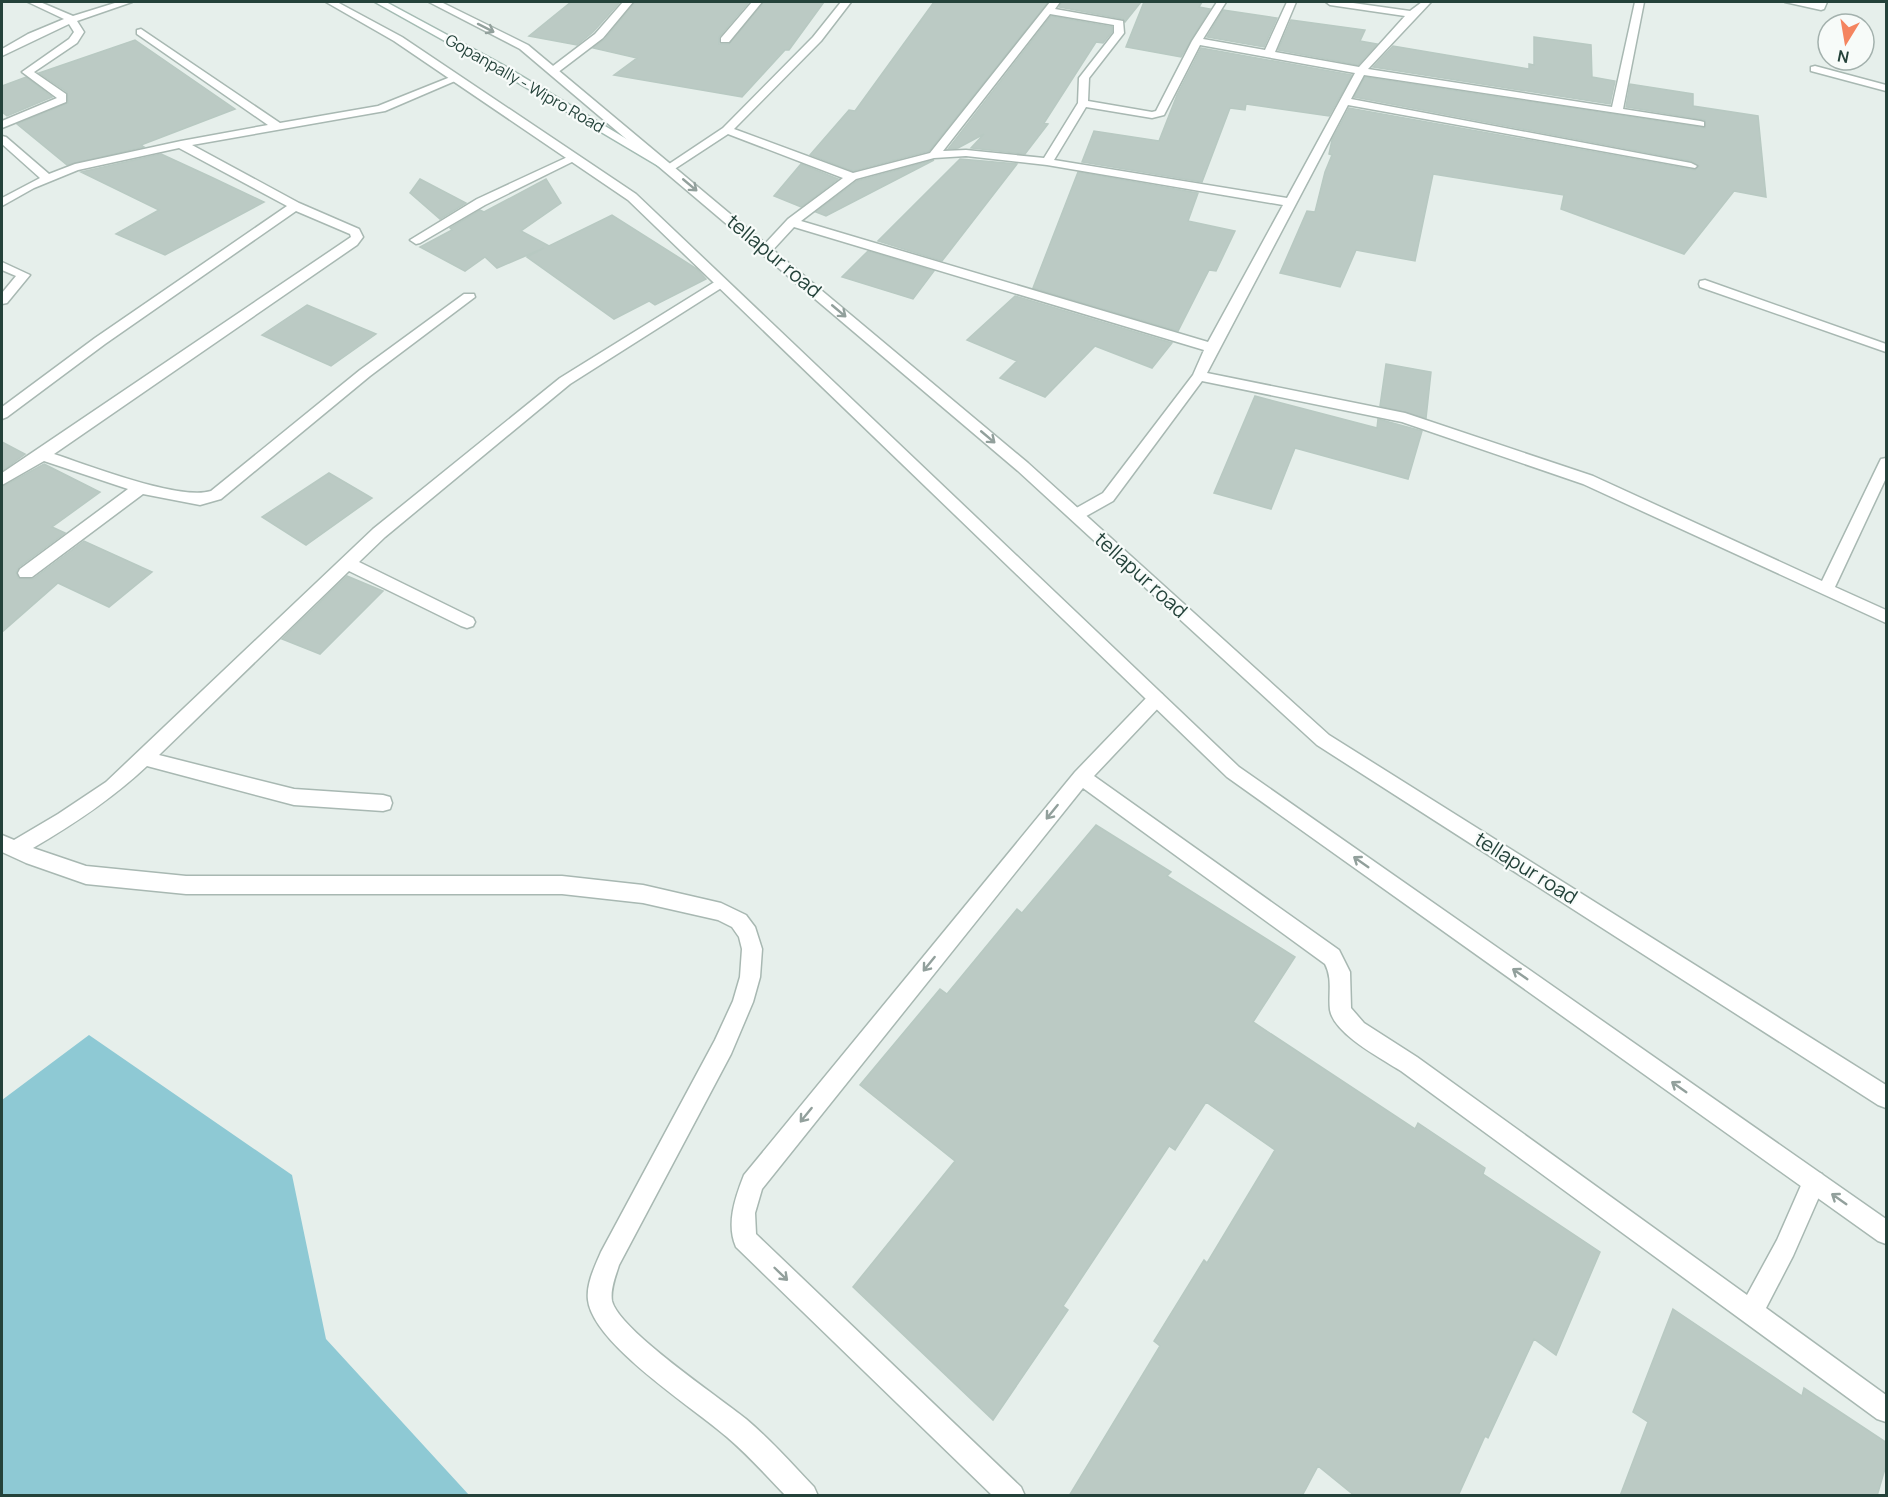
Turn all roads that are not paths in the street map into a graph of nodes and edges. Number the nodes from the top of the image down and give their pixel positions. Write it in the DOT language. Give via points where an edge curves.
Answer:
graph roads {
  1 [pos="33,2"];
  2 [pos="127,2"];
  3 [pos="331,2"];
  4 [pos="380,2"];
  5 [pos="434,2"];
  6 [pos="628,2"];
  7 [pos="757,2"];
  8 [pos="846,2"];
  9 [pos="1221,2"];
  10 [pos="1292,2"];
  11 [pos="1330,2"];
  12 [pos="1428,2"];
  13 [pos="1640,2"];
  14 [pos="1790,2"];
  15 [pos="1822,2"];
  16 [pos="1052,6"];
  17 [pos="1412,14"];
  18 [pos="72,20"];
  19 [pos="141,32"];
  20 [pos="725,40"];
  21 [pos="1197,41"];
  22 [pos="2,53"];
  23 [pos="1269,53"];
  24 [pos="1815,69"];
  25 [pos="553,71"];
  26 [pos="1361,71"];
  27 [pos="456,78"];
  28 [pos="1887,88"];
  29 [pos="1344,100"];
  30 [pos="1083,103"];
  31 [pos="1617,110"];
  32 [pos="1700,124"];
  33 [pos="2,125"];
  34 [pos="278,127"];
  35 [pos="727,130"];
  36 [pos="2,139"];
  37 [pos="181,144"];
  38 [pos="934,155"];
  39 [pos="574,157"];
  40 [pos="1047,162"];
  41 [pos="1691,166"];
  42 [pos="669,168"];
  43 [pos="852,177"];
  44 [pos="47,178"];
  45 [pos="1289,202"];
  46 [pos="2,203"];
  47 [pos="295,206"];
  48 [pos="792,222"];
  49 [pos="416,240"];
  50 [pos="766,250"];
  51 [pos="2,266"];
  52 [pos="721,282"];
  53 [pos="1705,284"];
  54 [pos="469,297"];
  55 [pos="2,300"];
  56 [pos="1212,348"];
  57 [pos="1887,348"];
  58 [pos="1199,376"];
  59 [pos="2,414"];
  60 [pos="42,455"];
  61 [pos="1887,463"];
  62 [pos="2,480"];
  63 [pos="140,488"];
  64 [pos="1076,515"];
  65 [pos="347,563"];
  66 [pos="26,573"];
  67 [pos="1826,589"];
  68 [pos="1887,617"];
  69 [pos="467,622"];
  70 [pos="1156,699"];
  71 [pos="143,758"];
  72 [pos="1081,777"];
  73 [pos="383,803"];
  74 [pos="8,846"];
  75 [pos="1887,1097"];
  76 [pos="1814,1182"];
  77 [pos="1887,1233"];
  78 [pos="1751,1312"];
  79 [pos="1887,1410"];
  80 [pos="805,1496"];
  81 [pos="1012,1496"];
  1 -- 18 [label="street"];
  2 -- 18 [label="street"];
  3 -- 27 [label="street" via="398,39"];
  4 -- 42 [label="street, Gopanpally - Wipro Road"];
  5 -- 25 [label="street, tellapur road, one-way" via="524,47"];
  6 -- 25 [label="street" via="599,36"];
  7 -- 20 [label="street"];
  8 -- 35 [label="street" via="817,39"];
  9 -- 21 [label="street"];
  10 -- 23 [label="street"];
  11 -- 17 [label="street"];
  12 -- 17 [label="street"];
  13 -- 31 [label="street"];
  14 -- 15 [label="street" via="1821,7"];
  16 -- 30 [label="street" via="1111,20 1120,26 1119,33 1084,78"];
  16 -- 38 [label="street"];
  17 -- 26 [label="street"];
  18 -- 22 [label="street" via="21,40"];
  18 -- 33 [label="street" via="80,33 27,72 62,96 62,100"];
  19 -- 34 [label="street"];
  21 -- 23 [label="street"];
  21 -- 30 [label="street" via="1160,113 1152,115"];
  23 -- 26 [label="street"];
  24 -- 28 [label="street"];
  25 -- 42 [label="street, tellapur road"];
  26 -- 29 [label="street"];
  26 -- 31 [label="street"];
  27 -- 34 [label="street" via="381,109"];
  27 -- 39 [label="street"];
  29 -- 41 [label="street"];
  29 -- 45 [label="street"];
  30 -- 40 [label="street"];
  31 -- 32 [label="street"];
  34 -- 37 [label="street"];
  35 -- 42 [label="street"];
  35 -- 43 [label="street"];
  36 -- 44 [label="street"];
  37 -- 44 [label="street" via="75,167"];
  37 -- 47 [label="street"];
  38 -- 40 [label="street" via="966,153"];
  38 -- 43 [label="street"];
  39 -- 49 [label="street" via="481,202"];
  39 -- 52 [label="street" via="632,197"];
  40 -- 45 [label="street"];
  42 -- 50 [label="street, tellapur road, one-way"];
  43 -- 48 [label="street"];
  44 -- 46 [label="street"];
  45 -- 56 [label="street"];
  47 -- 59 [label="street"];
  47 -- 60 [label="street" via="355,231 357,237"];
  48 -- 50 [label="street"];
  48 -- 56 [label="street"];
  50 -- 64 [label="street, tellapur road, one-way"];
  51 -- 55 [label="street" via="24,275"];
  52 -- 65 [label="street" via="565,381"];
  52 -- 70 [label="street"];
  53 -- 57 [label="street"];
  54 -- 63 [label="street" via="365,373 216,495 200,500"];
  56 -- 58 [label="street"];
  58 -- 64 [label="street" via="1108,498"];
  58 -- 67 [label="street" via="1405,418 1588,480"];
  60 -- 62 [label="street"];
  60 -- 63 [label="street"];
  61 -- 67 [label="street"];
  63 -- 66 [label="street"];
  64 -- 75 [label="street, tellapur road" via="1323,740"];
  65 -- 69 [label="street"];
  65 -- 71 [label="street"];
  67 -- 68 [label="street"];
  70 -- 72 [label="street"];
  76 -- 70 [label="street, one-way" via="1233,772"];
  71 -- 73 [label="street" via="294,797"];
  71 -- 74 [label="street" via="113,787 65,820"];
  72 -- 78 [label="street" via="1332,957 1340,972 1341,1012 1357,1030"];
  72 -- 81 [label="street, one-way" via="752,1183 743,1213 744,1239"];
  74 -- 80 [label="street" via="86,875 186,885 562,885 643,894 721,912 739,921 748,933 752,949 743,1002 609,1260 600,1301 609,1320 631,1344 738,1429"];
  77 -- 76 [label="street, one-way"];
  76 -- 78 [label="street"];
  78 -- 79 [label="street"];
}
